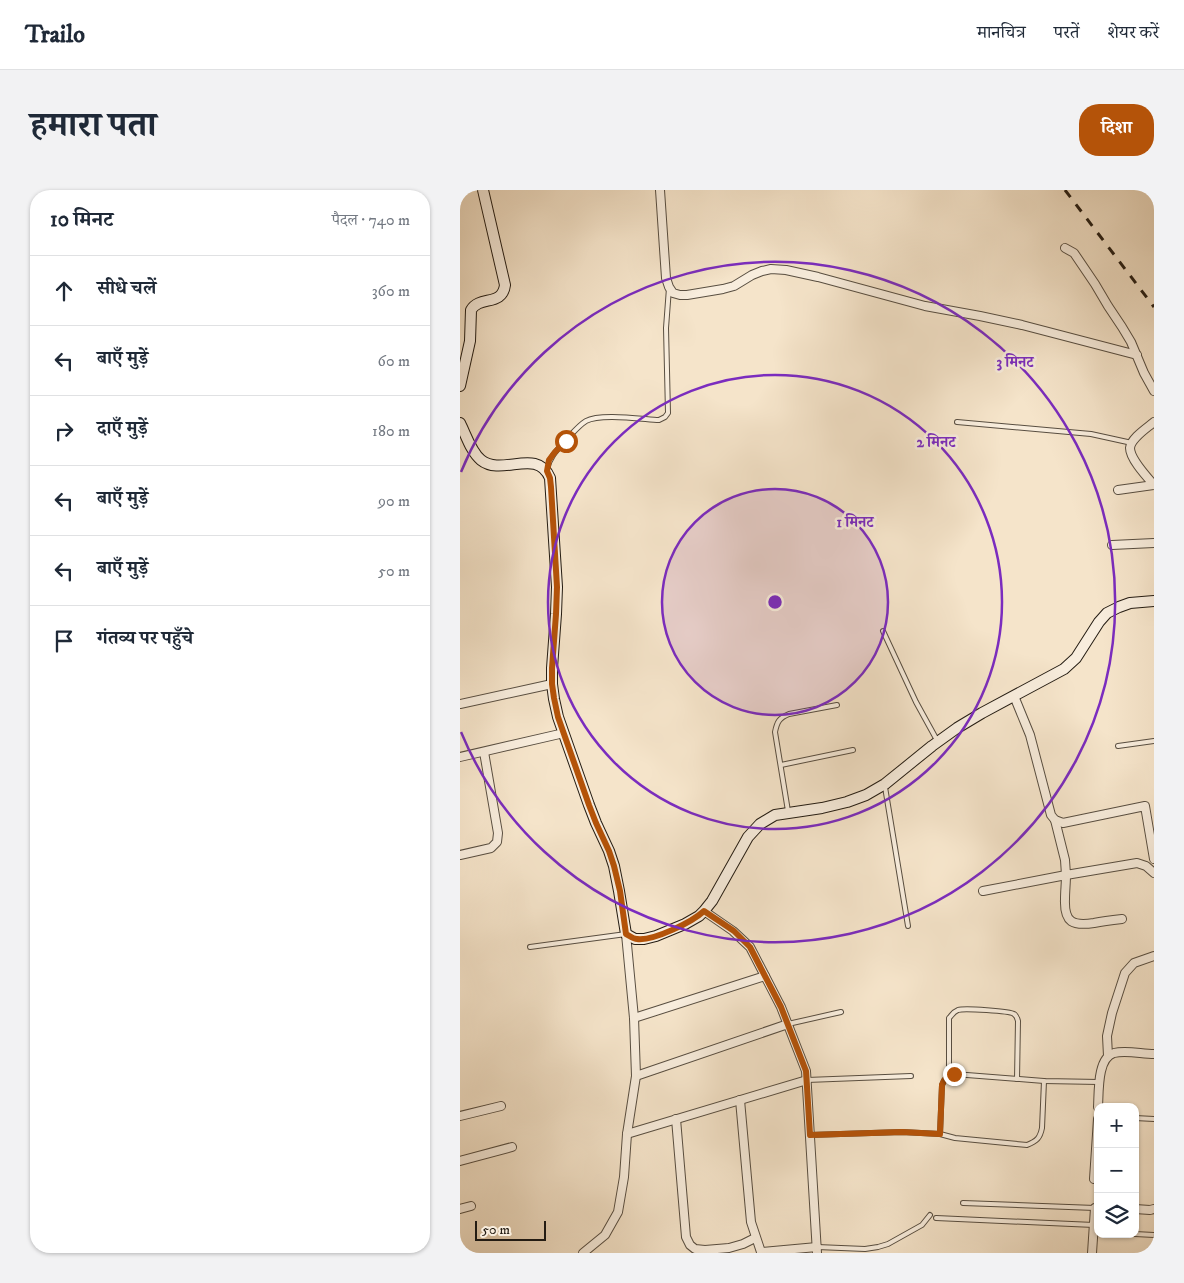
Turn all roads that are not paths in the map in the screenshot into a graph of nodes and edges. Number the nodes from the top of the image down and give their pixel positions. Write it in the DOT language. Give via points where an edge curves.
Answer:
graph roads {
  1 [pos="483,190"];
  2 [pos="660,190"];
  3 [pos="1065,248"];
  4 [pos="669,287"];
  5 [pos="1137,356"];
  6 [pos="460,386"];
  7 [pos="1154,391"];
  8 [pos="957,422"];
  9 [pos="1154,422"];
  10 [pos="460,423"];
  11 [pos="1132,443"];
  12 [pos="547,471"];
  13 [pos="1154,485"];
  14 [pos="1118,490"];
  15 [pos="1154,543"];
  16 [pos="1112,545"];
  17 [pos="1154,601"];
  18 [pos="883,631"];
  19 [pos="552,684"];
  20 [pos="1014,696"];
  21 [pos="460,704"];
  22 [pos="837,705"];
  23 [pos="564,733"];
  24 [pos="1154,741"];
  25 [pos="938,742"];
  26 [pos="1118,746"];
  27 [pos="853,750"];
  28 [pos="484,752"];
  29 [pos="460,757"];
  30 [pos="781,765"];
  31 [pos="885,784"];
  32 [pos="1154,804"];
  33 [pos="1145,806"];
  34 [pos="788,813"];
  35 [pos="1056,820"];
  36 [pos="460,855"];
  37 [pos="1154,860"];
  38 [pos="1154,873"];
  39 [pos="1066,875"];
  40 [pos="983,891"];
  41 [pos="704,911"];
  42 [pos="1122,919"];
  43 [pos="908,926"];
  44 [pos="626,934"];
  45 [pos="530,947"];
  46 [pos="1154,956"];
  47 [pos="765,976"];
  48 [pos="841,1012"];
  49 [pos="634,1018"];
  50 [pos="788,1024"];
  51 [pos="1154,1054"];
  52 [pos="1108,1056"];
  53 [pos="949,1075"];
  54 [pos="636,1076"];
  55 [pos="911,1076"];
  56 [pos="1017,1079"];
  57 [pos="807,1080"];
  58 [pos="1044,1081"];
  59 [pos="1100,1082"];
  60 [pos="740,1100"];
  61 [pos="1098,1103"];
  62 [pos="501,1106"];
  63 [pos="460,1116"];
  64 [pos="1139,1118"];
  65 [pos="676,1119"];
  66 [pos="1154,1119"];
  67 [pos="627,1134"];
  68 [pos="940,1134"];
  69 [pos="810,1135"];
  70 [pos="512,1147"];
  71 [pos="460,1161"];
  72 [pos="963,1203"];
  73 [pos="471,1206"];
  74 [pos="1094,1208"];
  75 [pos="1154,1208"];
  76 [pos="460,1209"];
  77 [pos="1139,1209"];
  78 [pos="930,1215"];
  79 [pos="936,1218"];
  80 [pos="1094,1226"];
  81 [pos="1139,1234"];
  82 [pos="1154,1235"];
  83 [pos="755,1238"];
  84 [pos="1094,1238"];
  85 [pos="817,1250"];
  86 [pos="761,1252"];
  87 [pos="583,1253"];
  88 [pos="1092,1253"];
  1 -- 6 [label="street" via="506,285 502,294 480,302 471,310 470,340"];
  2 -- 4 [label="street"];
  3 -- 5 [label="street" via="1074,253 1095,284"];
  4 -- 5 [label="street" via="680,295 723,289 762,270 786,270 925,306 1014,323"];
  4 -- 12 [label="lane" via="666,328 668,413 659,420 596,417 587,420 555,452"];
  5 -- 7 [label="street"];
  8 -- 11 [label="lane" via="1091,434"];
  9 -- 11 [label="street"];
  10 -- 12 [label="street" via="475,453 484,462 500,466 533,463"];
  11 -- 13 [label="street" via="1130,448 1136,462"];
  12 -- 19 [label="street" via="551,487 557,587"];
  13 -- 14 [label="street"];
  15 -- 16 [label="street"];
  17 -- 20 [label="street" via="1130,603 1107,613 1076,658 1064,669"];
  18 -- 25 [label="lane"];
  19 -- 21 [label="street"];
  19 -- 23 [label="street"];
  20 -- 25 [label="street"];
  20 -- 35 [label="street" via="1030,735 1051,816"];
  22 -- 30 [label="lane" via="789,714 777,723 775,732"];
  23 -- 28 [label="street"];
  23 -- 44 [label="street" via="614,866"];
  24 -- 26 [label="lane"];
  25 -- 31 [label="street"];
  27 -- 30 [label="lane"];
  28 -- 29 [label="street"];
  28 -- 36 [label="street" via="497,842 491,848"];
  30 -- 34 [label="lane"];
  31 -- 34 [label="street" via="847,802"];
  31 -- 43 [label="lane"];
  32 -- 33 [label="street"];
  33 -- 35 [label="street" via="1063,823"];
  33 -- 37 [label="street"];
  34 -- 41 [label="street" via="775,815 760,824 748,837"];
  35 -- 39 [label="street"];
  38 -- 39 [label="street" via="1137,863"];
  39 -- 40 [label="street"];
  39 -- 42 [label="street" via="1064,900 1066,913 1073,923 1081,925"];
  41 -- 44 [label="street" via="685,924 656,936 635,939"];
  41 -- 47 [label="street" via="734,931 750,947"];
  44 -- 45 [label="lane"];
  44 -- 49 [label="street"];
  46 -- 52 [label="street" via="1134,963 1125,973 1107,1036"];
  47 -- 49 [label="street"];
  47 -- 50 [label="street"];
  48 -- 50 [label="lane"];
  49 -- 54 [label="street"];
  50 -- 54 [label="street"];
  50 -- 57 [label="street"];
  51 -- 52 [label="street" via="1116,1053"];
  52 -- 59 [label="street" via="1103,1062"];
  53 -- 56 [label="lane"];
  53 -- 56 [label="lane" via="949,1018 959,1010 967,1009 1010,1012 1016,1016"];
  53 -- 68 [label="lane" via="942,1085"];
  54 -- 67 [label="street"];
  55 -- 57 [label="lane"];
  56 -- 58 [label="lane"];
  57 -- 60 [label="street"];
  57 -- 69 [label="street"];
  58 -- 59 [label="lane"];
  58 -- 68 [label="lane" via="1042,1128 1036,1142 1018,1144"];
  59 -- 61 [label="street"];
  60 -- 65 [label="street"];
  60 -- 83 [label="street" via="748,1199"];
  62 -- 63 [label="street"];
  64 -- 66 [label="lane"];
  65 -- 67 [label="street"];
  65 -- 83 [label="street" via="686,1237 690,1245 705,1250 729,1248"];
  67 -- 87 [label="street" via="618,1212 605,1235"];
  68 -- 69 [label="lane"];
  69 -- 85 [label="street"];
  70 -- 71 [label="street"];
  72 -- 74 [label="lane"];
  73 -- 76 [label="street"];
  75 -- 77 [label="street"];
  78 -- 85 [label="lane" via="922,1225 888,1244 865,1249"];
  79 -- 80 [label="lane"];
  81 -- 82 [label="lane"];
  83 -- 86 [label="street"];
  84 -- 88 [label="street"];
  85 -- 86 [label="street"];
}
